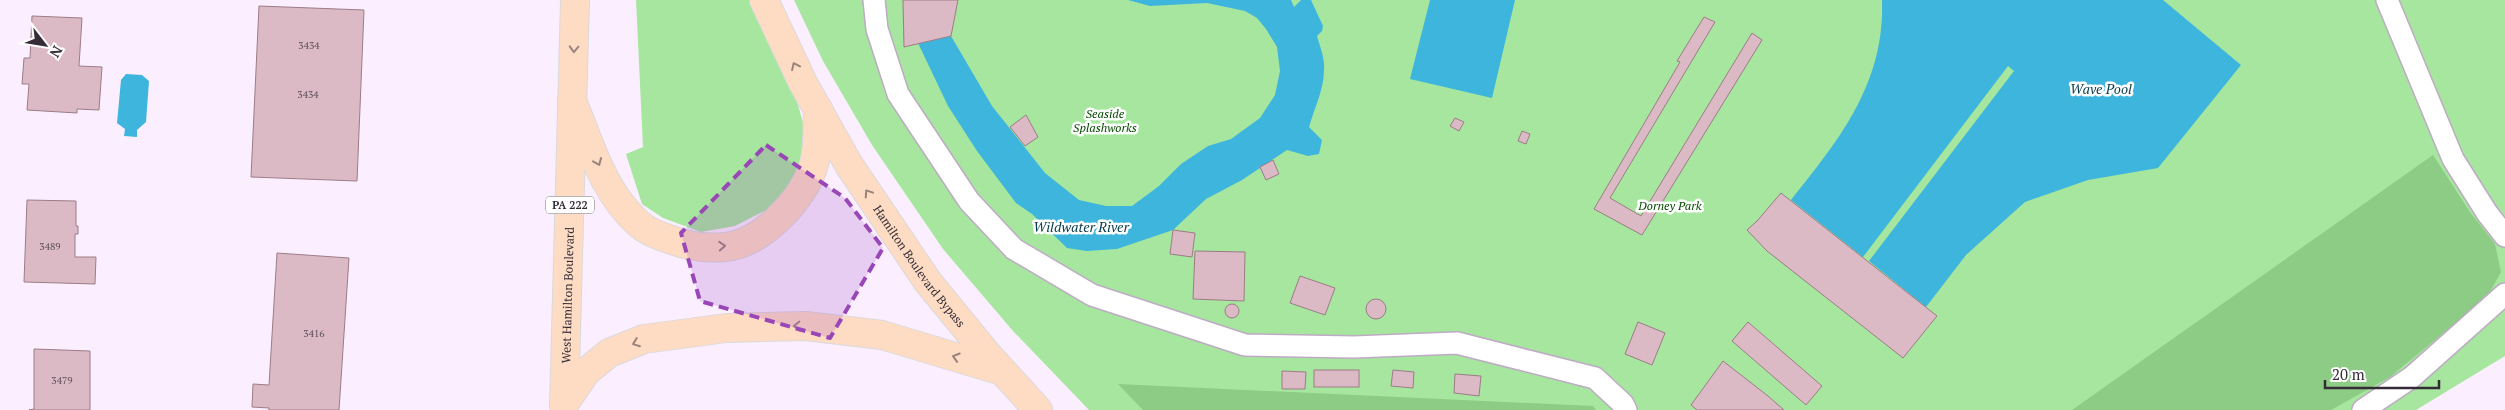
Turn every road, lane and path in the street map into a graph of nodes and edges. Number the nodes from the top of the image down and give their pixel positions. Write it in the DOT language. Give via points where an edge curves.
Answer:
graph roads {
  1 [pos="575,0"];
  2 [pos="764,0"];
  3 [pos="874,0"];
  4 [pos="2386,0"];
  5 [pos="572,102"];
  6 [pos="818,109"];
  7 [pos="2505,236"];
  8 [pos="2505,294"];
  9 [pos="1002,371"];
  10 [pos="564,407"];
  11 [pos="1038,410"];
  12 [pos="1626,410"];
  13 [pos="2363,410"];
  1 -- 5 [label="main road, West Hamilton Boulevard / PA 222, one-way"];
  6 -- 2 [label="main road, one-way"];
  3 -- 12 [label="lane" via="878,28 898,94 969,201 1014,248 1092,295 1245,346 1354,347 1457,343 1595,378"];
  4 -- 7 [label="lane" via="2453,159"];
  5 -- 6 [label="main road, one-way" via="608,185 623,206 640,225 687,246 726,247 768,228 782,215 812,172"];
  5 -- 10 [label="main road, West Hamilton Boulevard / PA 222"];
  9 -- 6 [label="main road, Hamilton Boulevard Bypass, one-way" via="928,282 849,165"];
  8 -- 13 [label="lane" via="2412,377"];
  9 -- 10 [label="main road, one-way" via="882,335 806,326 726,328 644,339 608,353 586,372"];
  9 -- 11 [label="main road, Hamilton Boulevard Bypass"];
}
